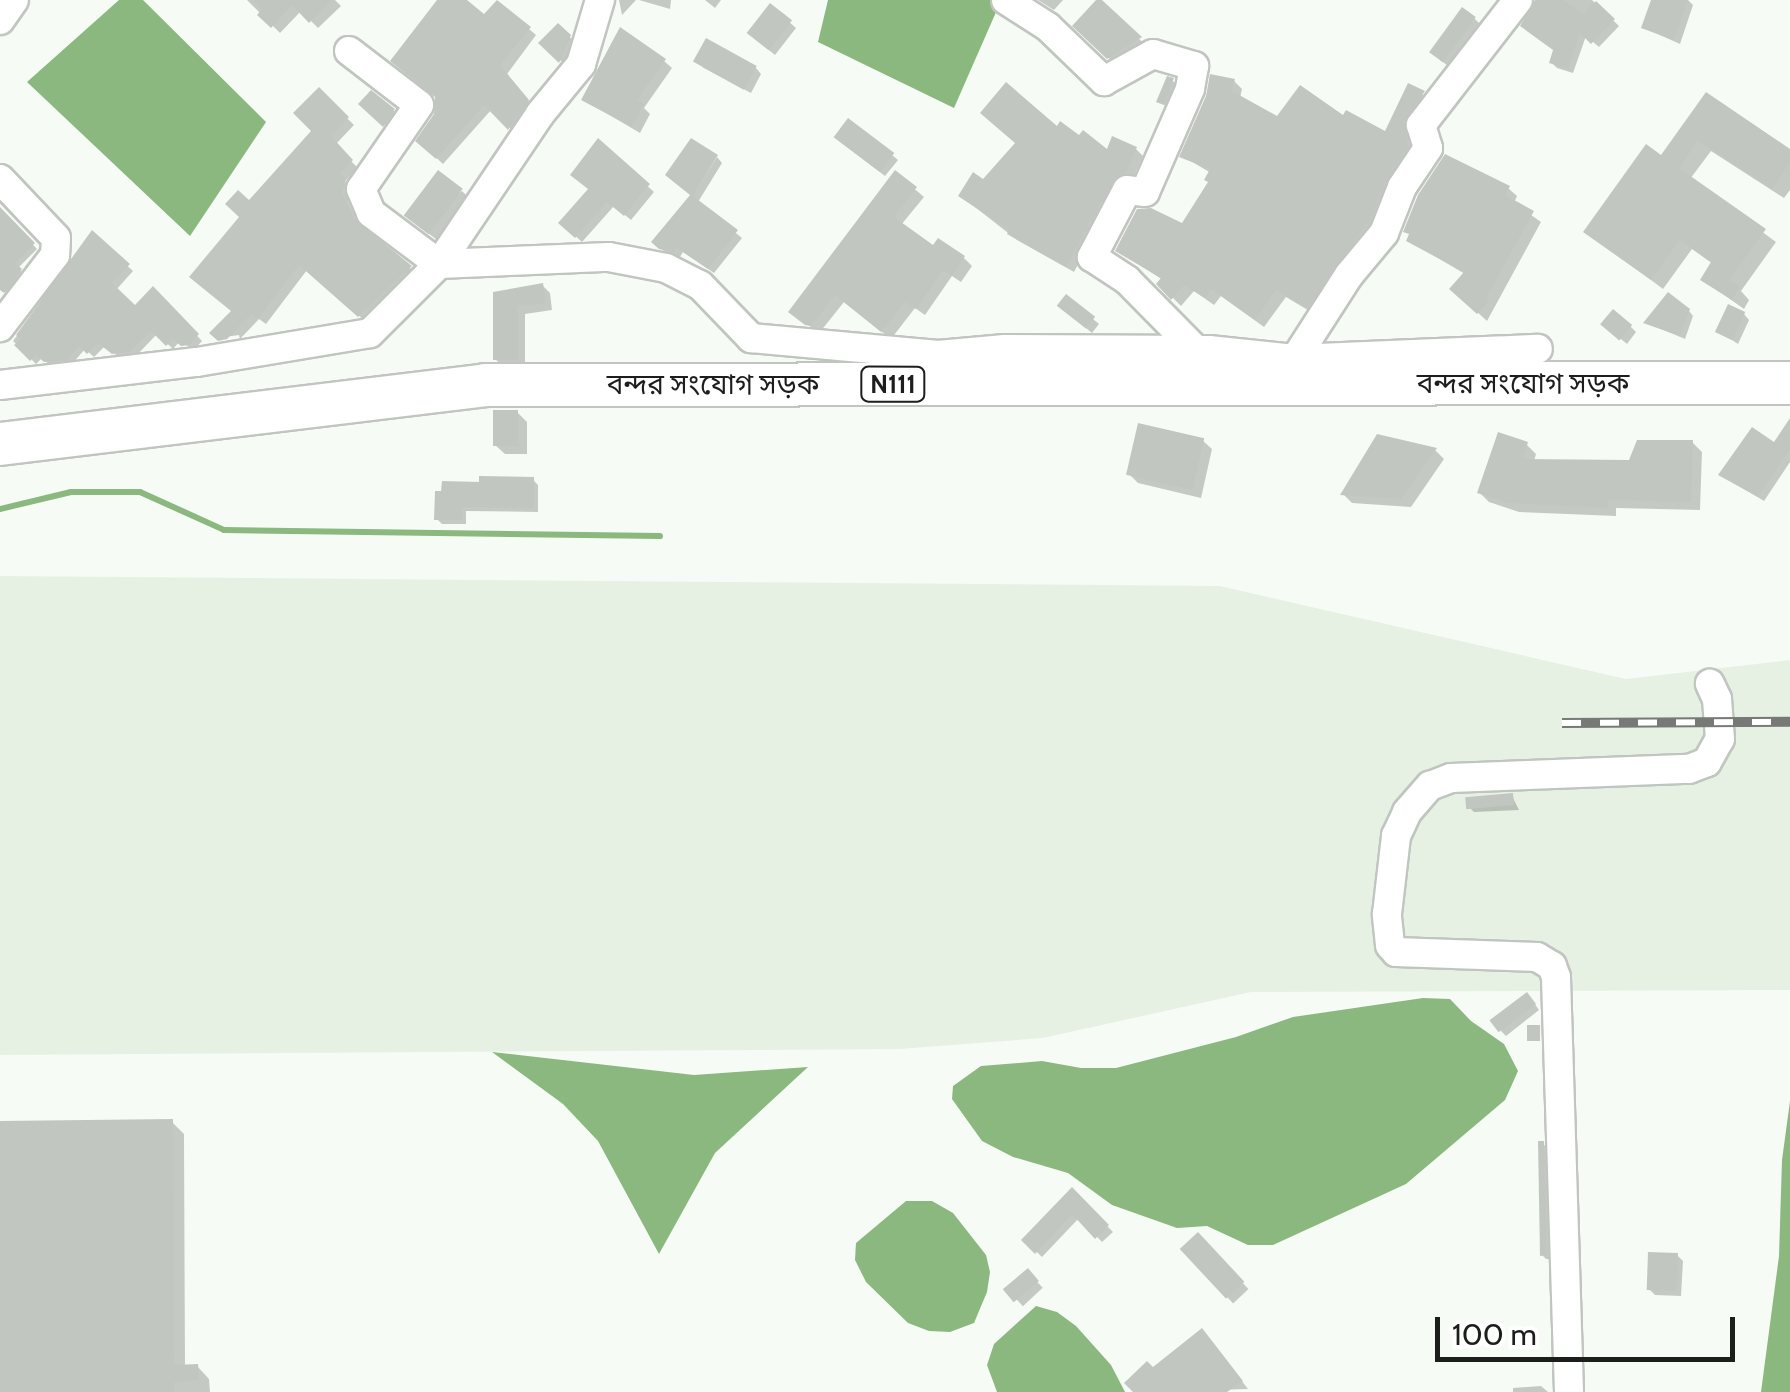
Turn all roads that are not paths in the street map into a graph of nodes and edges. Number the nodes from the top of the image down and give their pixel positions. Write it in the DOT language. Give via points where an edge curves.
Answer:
graph roads {
  1 [pos="14,0"];
  2 [pos="600,0"];
  3 [pos="1006,0"];
  4 [pos="1518,0"];
  5 [pos="0,20"];
  6 [pos="350,51"];
  7 [pos="0,179"];
  8 [pos="439,264"];
  9 [pos="0,327"];
  10 [pos="1538,349"];
  11 [pos="1196,350"];
  12 [pos="1295,359"];
  13 [pos="1790,383"];
  14 [pos="0,385"];
  15 [pos="0,444"];
  16 [pos="1710,684"];
  17 [pos="1569,1392"];
  1 -- 5 [label="street"];
  2 -- 8 [label="street" via="581,64"];
  3 -- 11 [label="street" via="1048,27 1104,80 1153,54 1194,66 1145,192 1127,190 1092,256 1127,280"];
  4 -- 12 [label="street" via="1421,126 1428,148 1402,187 1384,233"];
  6 -- 8 [label="street" via="419,105 361,189 371,213"];
  7 -- 9 [label="street" via="56,238 55,255"];
  8 -- 11 [label="street" via="609,257 666,268 700,285 751,338 938,355"];
  8 -- 14 [label="street" via="370,334"];
  10 -- 12 [label="street"];
  11 -- 12 [label="street"];
  13 -- 15 [label="highway, বন্দর সংযোগ সড়ক / N111" via="484,385"];
  16 -- 17 [label="street" via="1720,738 1707,762 1689,769 1451,778 1430,786 1396,836 1387,914 1396,952 1537,957 1552,966 1556,978"];
}
